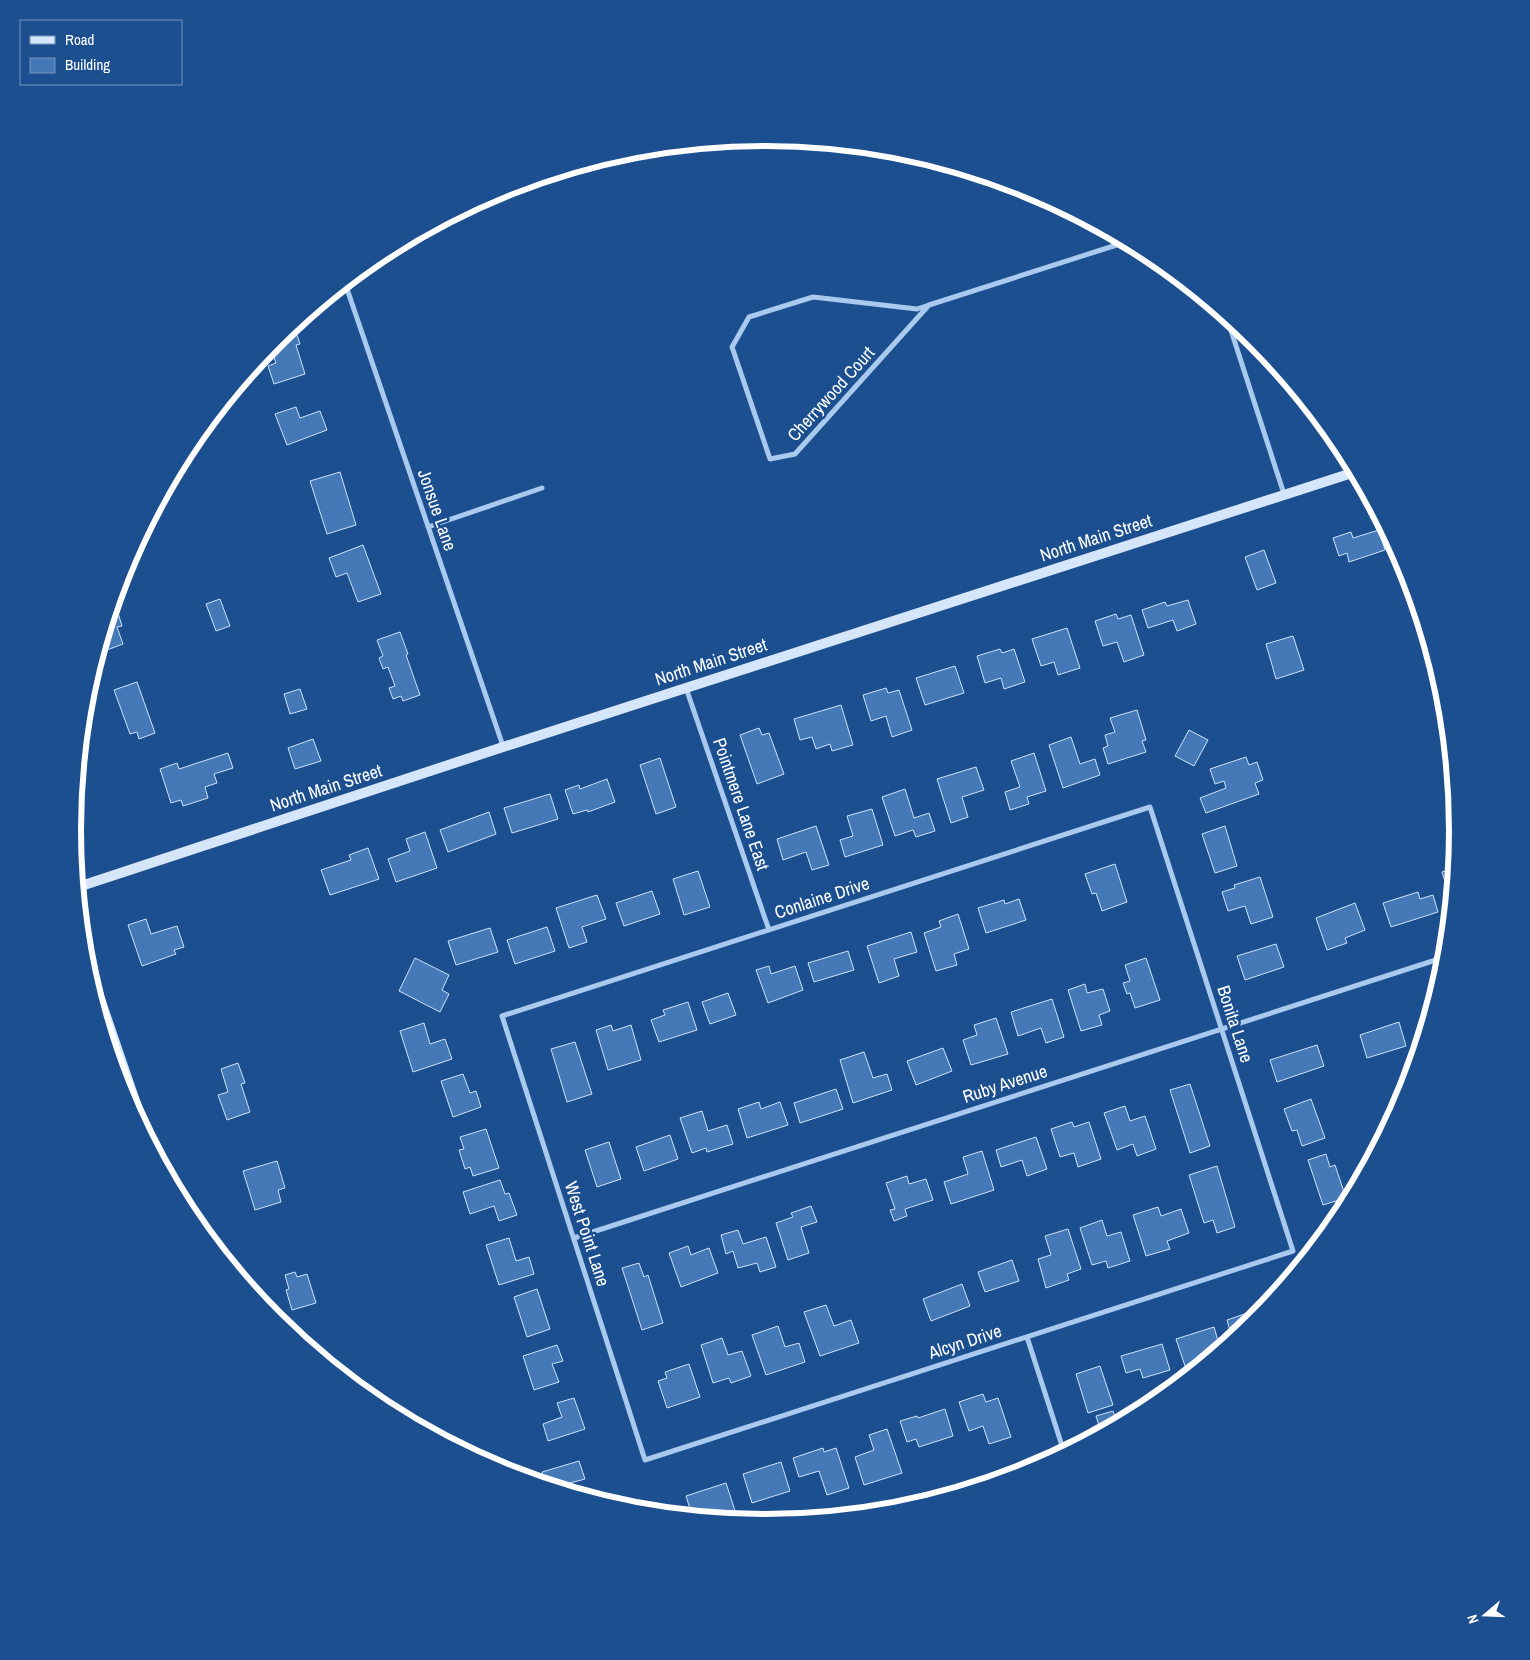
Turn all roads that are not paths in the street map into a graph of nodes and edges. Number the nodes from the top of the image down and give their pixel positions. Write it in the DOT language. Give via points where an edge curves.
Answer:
graph roads {
  1 [pos="1118,245"];
  2 [pos="347,289"];
  3 [pos="929,305"];
  4 [pos="1232,332"];
  5 [pos="1349,474"];
  6 [pos="542,488"];
  7 [pos="1284,494"];
  8 [pos="428,527"];
  9 [pos="686,688"];
  10 [pos="503,746"];
  11 [pos="1150,807"];
  12 [pos="84,885"];
  13 [pos="769,930"];
  14 [pos="1437,960"];
  15 [pos="502,1016"];
  16 [pos="1222,1029"];
  17 [pos="574,1238"];
  18 [pos="1293,1250"];
  19 [pos="1027,1337"];
  20 [pos="1062,1445"];
  21 [pos="646,1460"];
  1 -- 3 [label="street, Cherrywood Court"];
  2 -- 8 [label="street, Jonsue Lane"];
  3 -- 3 [label="street, Cherrywood Court" via="917,309 813,297 749,318 732,347 770,459 795,454"];
  4 -- 7 [label="street"];
  5 -- 7 [label="main road, North Main Street"];
  6 -- 8 [label="street"];
  7 -- 9 [label="main road, North Main Street"];
  8 -- 10 [label="street, Jonsue Lane"];
  9 -- 10 [label="main road, North Main Street"];
  9 -- 13 [label="street, Pointmere Lane East"];
  10 -- 12 [label="main road, North Main Street"];
  11 -- 13 [label="street, Conlaine Drive"];
  11 -- 16 [label="street, Bonita Lane"];
  13 -- 15 [label="street, Conlaine Drive"];
  14 -- 16 [label="street, Ruby Avenue"];
  15 -- 17 [label="street, West Point Lane"];
  16 -- 17 [label="street, Ruby Avenue"];
  16 -- 18 [label="street, Bonita Lane"];
  17 -- 21 [label="street, West Point Lane"];
  18 -- 19 [label="street, Alcyn Drive"];
  19 -- 20 [label="street"];
  19 -- 21 [label="street, Alcyn Drive"];
}
